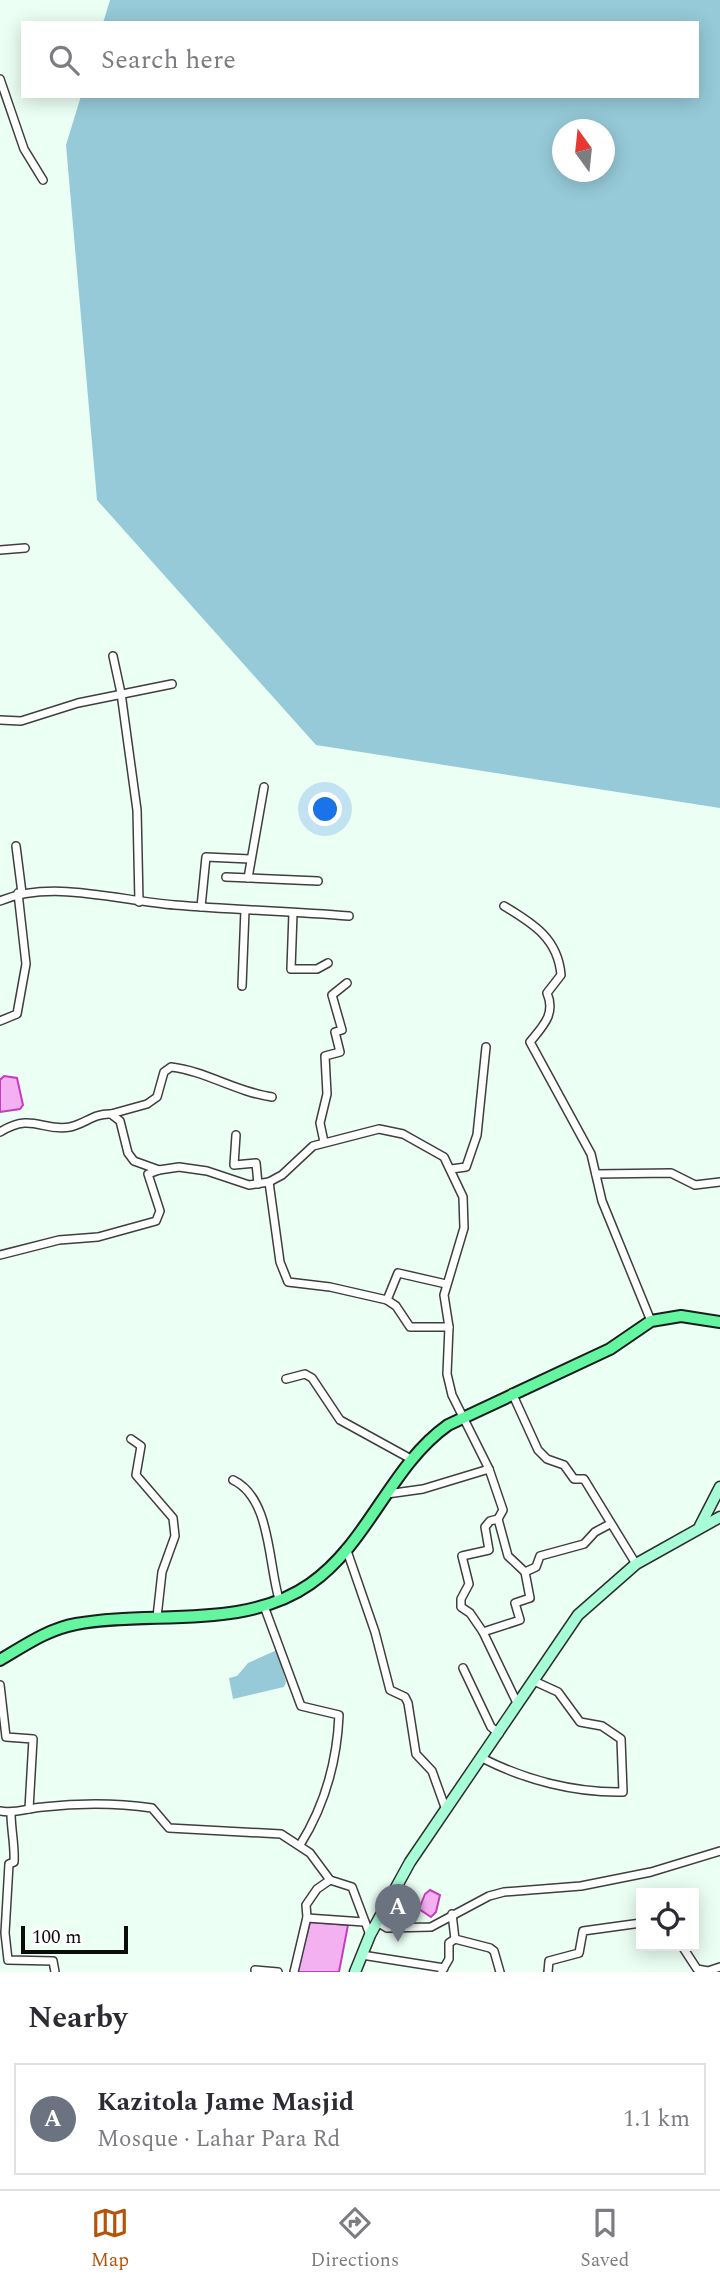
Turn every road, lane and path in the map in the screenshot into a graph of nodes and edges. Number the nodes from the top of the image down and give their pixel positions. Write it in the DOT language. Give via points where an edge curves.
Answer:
graph roads {
  1 [pos="0,79"];
  2 [pos="43,180"];
  3 [pos="25,548"];
  4 [pos="0,550"];
  5 [pos="113,656"];
  6 [pos="172,684"];
  7 [pos="121,693"];
  8 [pos="0,720"];
  9 [pos="264,787"];
  10 [pos="16,846"];
  11 [pos="250,859"];
  12 [pos="226,877"];
  13 [pos="248,878"];
  14 [pos="318,881"];
  15 [pos="20,893"];
  16 [pos="0,901"];
  17 [pos="139,902"];
  18 [pos="504,906"];
  19 [pos="201,907"];
  20 [pos="245,910"];
  21 [pos="293,913"];
  22 [pos="349,916"];
  23 [pos="328,963"];
  24 [pos="347,983"];
  25 [pos="242,986"];
  26 [pos="0,1021"];
  27 [pos="486,1047"];
  28 [pos="272,1097"];
  29 [pos="111,1114"];
  30 [pos="0,1132"];
  31 [pos="236,1135"];
  32 [pos="324,1142"];
  33 [pos="451,1169"];
  34 [pos="159,1170"];
  35 [pos="597,1174"];
  36 [pos="269,1182"];
  37 [pos="720,1182"];
  38 [pos="258,1185"];
  39 [pos="0,1255"];
  40 [pos="446,1283"];
  41 [pos="387,1300"];
  42 [pos="651,1321"];
  43 [pos="720,1322"];
  44 [pos="449,1327"];
  45 [pos="286,1379"];
  46 [pos="512,1392"];
  47 [pos="462,1418"];
  48 [pos="131,1439"];
  49 [pos="411,1459"];
  50 [pos="489,1469"];
  51 [pos="233,1480"];
  52 [pos="720,1487"];
  53 [pos="387,1494"];
  54 [pos="720,1517"];
  55 [pos="498,1518"];
  56 [pos="610,1524"];
  57 [pos="700,1527"];
  58 [pos="346,1547"];
  59 [pos="636,1564"];
  60 [pos="525,1572"];
  61 [pos="279,1599"];
  62 [pos="264,1606"];
  63 [pos="157,1617"];
  64 [pos="483,1632"];
  65 [pos="0,1660"];
  66 [pos="463,1668"];
  67 [pos="534,1681"];
  68 [pos="0,1685"];
  69 [pos="518,1705"];
  70 [pos="499,1734"];
  71 [pos="482,1758"];
  72 [pos="29,1809"];
  73 [pos="446,1810"];
  74 [pos="0,1811"];
  75 [pos="11,1813"];
  76 [pos="300,1845"];
  77 [pos="720,1851"];
  78 [pos="330,1880"];
  79 [pos="452,1914"];
  80 [pos="307,1918"];
  81 [pos="364,1922"];
  82 [pos="377,1922"];
  83 [pos="636,1924"];
  84 [pos="370,1935"];
  85 [pos="455,1939"];
  86 [pos="685,1951"];
  87 [pos="362,1955"];
  88 [pos="720,1967"];
  89 [pos="255,1970"];
  90 [pos="443,1970"];
  91 [pos="55,1972"];
  92 [pos="278,1972"];
  93 [pos="294,1972"];
  94 [pos="355,1972"];
  95 [pos="500,1972"];
  96 [pos="548,1972"];
  1 -- 2 [label="street" via="24,149"];
  3 -- 4 [label="street"];
  5 -- 7 [label="street"];
  6 -- 7 [label="street"];
  7 -- 8 [label="street" via="22,721"];
  7 -- 17 [label="street" via="137,810"];
  9 -- 11 [label="street"];
  10 -- 15 [label="street"];
  11 -- 13 [label="street"];
  11 -- 19 [label="street" via="206,857"];
  12 -- 13 [label="street"];
  13 -- 14 [label="street"];
  15 -- 16 [label="street"];
  15 -- 17 [label="street" via="67,893"];
  15 -- 26 [label="street" via="26,964 17,1014"];
  17 -- 19 [label="street"];
  18 -- 35 [label="street" via="541,928 559,957 561,975 547,993 552,1004 548,1021 530,1042 591,1154"];
  19 -- 20 [label="street"];
  20 -- 21 [label="street"];
  20 -- 25 [label="street"];
  21 -- 22 [label="street"];
  21 -- 23 [label="street" via="291,969 317,969"];
  24 -- 32 [label="street" via="332,995 342,1030 335,1032 340,1052 325,1056 327,1094 320,1123"];
  27 -- 33 [label="street" via="477,1135 466,1167"];
  28 -- 29 [label="street" via="171,1067 164,1072 157,1097"];
  29 -- 30 [label="street" via="66,1128 26,1121"];
  29 -- 34 [label="street" via="120,1121 134,1161"];
  31 -- 38 [label="street" via="234,1165 256,1163"];
  32 -- 33 [label="street" via="387,1128 433,1149"];
  32 -- 36 [label="street"];
  33 -- 40 [label="street" via="463,1197 464,1228"];
  34 -- 38 [label="street" via="207,1171 231,1182"];
  34 -- 39 [label="street" via="148,1174 160,1211 156,1221"];
  35 -- 37 [label="street" via="671,1173 695,1185"];
  35 -- 42 [label="street" via="602,1201"];
  36 -- 38 [label="street"];
  36 -- 41 [label="street" via="288,1282"];
  40 -- 41 [label="street" via="398,1273"];
  40 -- 44 [label="street"];
  41 -- 44 [label="street" via="410,1327"];
  42 -- 43 [label="main road" via="681,1316"];
  42 -- 46 [label="main road" via="610,1349"];
  44 -- 47 [label="street" via="447,1374"];
  45 -- 49 [label="street" via="305,1374 313,1378 340,1420"];
  46 -- 47 [label="main road"];
  46 -- 56 [label="street" via="538,1450 564,1465 574,1479 584,1479"];
  47 -- 49 [label="main road" via="428,1439"];
  47 -- 50 [label="street"];
  48 -- 63 [label="street" via="141,1446 136,1475 173,1518 175,1536 162,1572"];
  49 -- 53 [label="main road"];
  50 -- 53 [label="street" via="423,1489"];
  50 -- 55 [label="street" via="503,1510"];
  51 -- 61 [label="street" via="244,1486 260,1507"];
  52 -- 57 [label="main road"];
  53 -- 58 [label="main road"];
  54 -- 57 [label="main road"];
  55 -- 60 [label="street" via="508,1556"];
  55 -- 64 [label="street" via="485,1527 489,1550 462,1556 470,1584 461,1607"];
  56 -- 59 [label="street"];
  56 -- 60 [label="street" via="584,1544 540,1556 536,1567"];
  57 -- 59 [label="main road"];
  58 -- 61 [label="main road" via="309,1585"];
  58 -- 73 [label="street" via="388,1685 408,1703 416,1754 432,1771"];
  59 -- 67 [label="main road" via="578,1615"];
  60 -- 64 [label="street" via="530,1598 515,1603 520,1620"];
  61 -- 62 [label="main road"];
  62 -- 63 [label="main road"];
  62 -- 76 [label="street" via="301,1706 339,1716 334,1768 314,1823"];
  63 -- 65 [label="main road" via="76,1624 43,1634"];
  64 -- 69 [label="street"];
  66 -- 70 [label="street" via="491,1727"];
  67 -- 69 [label="main road"];
  67 -- 71 [label="street" via="558,1692 580,1722 602,1726 621,1739 623,1792 562,1786 511,1773"];
  68 -- 72 [label="street" via="6,1737 33,1739"];
  69 -- 70 [label="main road"];
  70 -- 71 [label="main road"];
  71 -- 73 [label="main road"];
  72 -- 75 [label="street"];
  72 -- 76 [label="street" via="152,1808 169,1828 281,1833"];
  73 -- 82 [label="main road"];
  74 -- 75 [label="street"];
  75 -- 91 [label="street" via="15,1852 14,1862 9,1864 8,1959 54,1961"];
  76 -- 78 [label="street"];
  77 -- 79 [label="street" via="651,1872 581,1886 504,1892"];
  78 -- 80 [label="street" via="308,1901"];
  78 -- 81 [label="street" via="352,1888"];
  79 -- 82 [label="street" via="431,1927 387,1928"];
  79 -- 85 [label="street"];
  80 -- 81 [label="street"];
  80 -- 93 [label="street"];
  81 -- 84 [label="street"];
  82 -- 84 [label="main road"];
  83 -- 96 [label="street" via="583,1931 579,1953 549,1961"];
  84 -- 87 [label="main road"];
  85 -- 90 [label="street" via="449,1943"];
  85 -- 95 [label="street" via="490,1948"];
  86 -- 88 [label="street" via="698,1969"];
  87 -- 90 [label="street"];
  87 -- 94 [label="main road"];
  89 -- 92 [label="street"];
}
